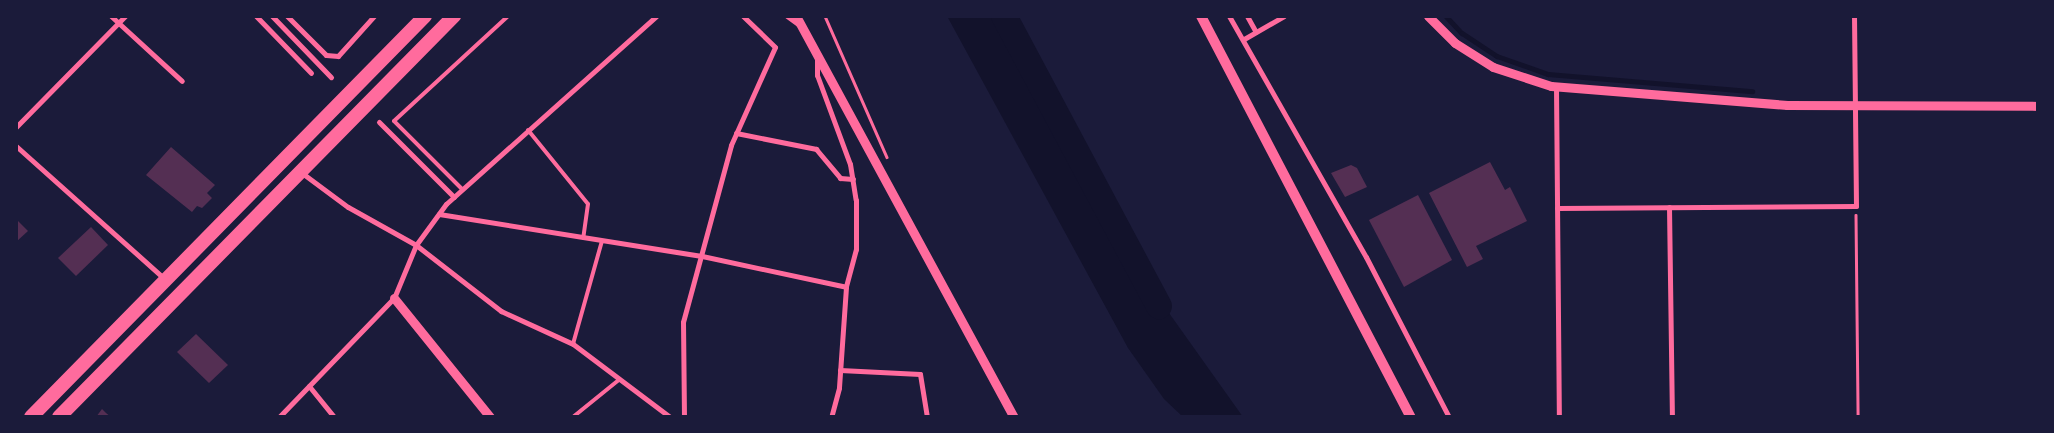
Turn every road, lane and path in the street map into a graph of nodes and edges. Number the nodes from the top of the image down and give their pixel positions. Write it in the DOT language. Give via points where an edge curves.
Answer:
graph roads {
  1 [pos="111,16"];
  2 [pos="125,16"];
  3 [pos="256,16"];
  4 [pos="272,16"];
  5 [pos="287,16"];
  6 [pos="374,16"];
  7 [pos="425,16"];
  8 [pos="454,16"];
  9 [pos="508,16"];
  10 [pos="656,16"];
  11 [pos="744,16"];
  12 [pos="787,16"];
  13 [pos="796,16"];
  14 [pos="825,16"];
  15 [pos="1201,16"];
  16 [pos="1229,16"];
  17 [pos="1247,16"];
  18 [pos="1284,16"];
  19 [pos="1428,16"];
  20 [pos="1854,16"];
  21 [pos="118,23"];
  22 [pos="803,28"];
  23 [pos="1256,32"];
  24 [pos="1244,39"];
  25 [pos="817,53"];
  26 [pos="311,73"];
  27 [pos="331,77"];
  28 [pos="182,81"];
  29 [pos="1556,87"];
  30 [pos="1854,106"];
  31 [pos="2038,106"];
  32 [pos="378,122"];
  33 [pos="16,127"];
  34 [pos="528,130"];
  35 [pos="736,133"];
  36 [pos="16,146"];
  37 [pos="888,160"];
  38 [pos="301,172"];
  39 [pos="852,179"];
  40 [pos="462,189"];
  41 [pos="454,197"];
  42 [pos="1856,206"];
  43 [pos="1669,207"];
  44 [pos="1557,208"];
  45 [pos="439,214"];
  46 [pos="583,238"];
  47 [pos="602,241"];
  48 [pos="416,245"];
  49 [pos="702,256"];
  50 [pos="166,279"];
  51 [pos="846,287"];
  52 [pos="394,298"];
  53 [pos="574,344"];
  54 [pos="840,370"];
  55 [pos="620,379"];
  56 [pos="309,386"];
  57 [pos="31,417"];
  58 [pos="59,417"];
  59 [pos="279,417"];
  60 [pos="334,417"];
  61 [pos="490,417"];
  62 [pos="573,417"];
  63 [pos="670,417"];
  64 [pos="684,417"];
  65 [pos="831,417"];
  66 [pos="927,417"];
  67 [pos="1014,417"];
  68 [pos="1411,417"];
  69 [pos="1448,417"];
  70 [pos="1560,417"];
  71 [pos="1672,417"];
  72 [pos="1858,417"];
  1 -- 21 [label="street"];
  2 -- 21 [label="street"];
  3 -- 26 [label="street"];
  4 -- 27 [label="street"];
  5 -- 6 [label="street" via="326,55 338,56"];
  7 -- 50 [label="highway"];
  8 -- 38 [label="highway"];
  9 -- 40 [label="lane" via="394,121"];
  10 -- 34 [label="street"];
  11 -- 35 [label="street" via="775,47"];
  12 -- 22 [label="street"];
  13 -- 22 [label="street"];
  14 -- 37 [label="path"];
  15 -- 68 [label="main road"];
  16 -- 24 [label="street"];
  17 -- 23 [label="street"];
  18 -- 23 [label="street"];
  19 -- 29 [label="street" via="1455,43 1493,67"];
  20 -- 30 [label="street"];
  21 -- 28 [label="street"];
  21 -- 33 [label="street"];
  22 -- 25 [label="street"];
  23 -- 24 [label="street"];
  24 -- 69 [label="street" via="1366,257"];
  25 -- 39 [label="street" via="817,75 850,164"];
  25 -- 67 [label="street"];
  29 -- 30 [label="street" via="1787,105"];
  29 -- 44 [label="street"];
  30 -- 31 [label="street"];
  30 -- 42 [label="street"];
  32 -- 41 [label="street"];
  34 -- 40 [label="street"];
  34 -- 46 [label="lane" via="588,204"];
  35 -- 39 [label="street" via="816,149 840,178"];
  35 -- 49 [label="street"];
  36 -- 50 [label="street"];
  38 -- 48 [label="street" via="348,207"];
  38 -- 58 [label="highway"];
  39 -- 51 [label="street" via="856,200 856,249"];
  40 -- 41 [label="street"];
  41 -- 45 [label="street"];
  42 -- 43 [label="street"];
  42 -- 72 [label="path"];
  43 -- 44 [label="street"];
  43 -- 71 [label="street"];
  44 -- 70 [label="street"];
  45 -- 46 [label="street"];
  45 -- 48 [label="street"];
  46 -- 47 [label="street"];
  47 -- 49 [label="street"];
  47 -- 53 [label="lane"];
  48 -- 52 [label="street"];
  48 -- 53 [label="street" via="501,311"];
  49 -- 51 [label="street"];
  49 -- 64 [label="street" via="683,322"];
  50 -- 57 [label="highway"];
  51 -- 54 [label="street"];
  52 -- 56 [label="street"];
  52 -- 61 [label="street"];
  53 -- 55 [label="street"];
  54 -- 65 [label="street"];
  54 -- 66 [label="street" via="920,374"];
  55 -- 62 [label="lane"];
  55 -- 63 [label="street"];
  56 -- 59 [label="street"];
  56 -- 60 [label="street"];
}
